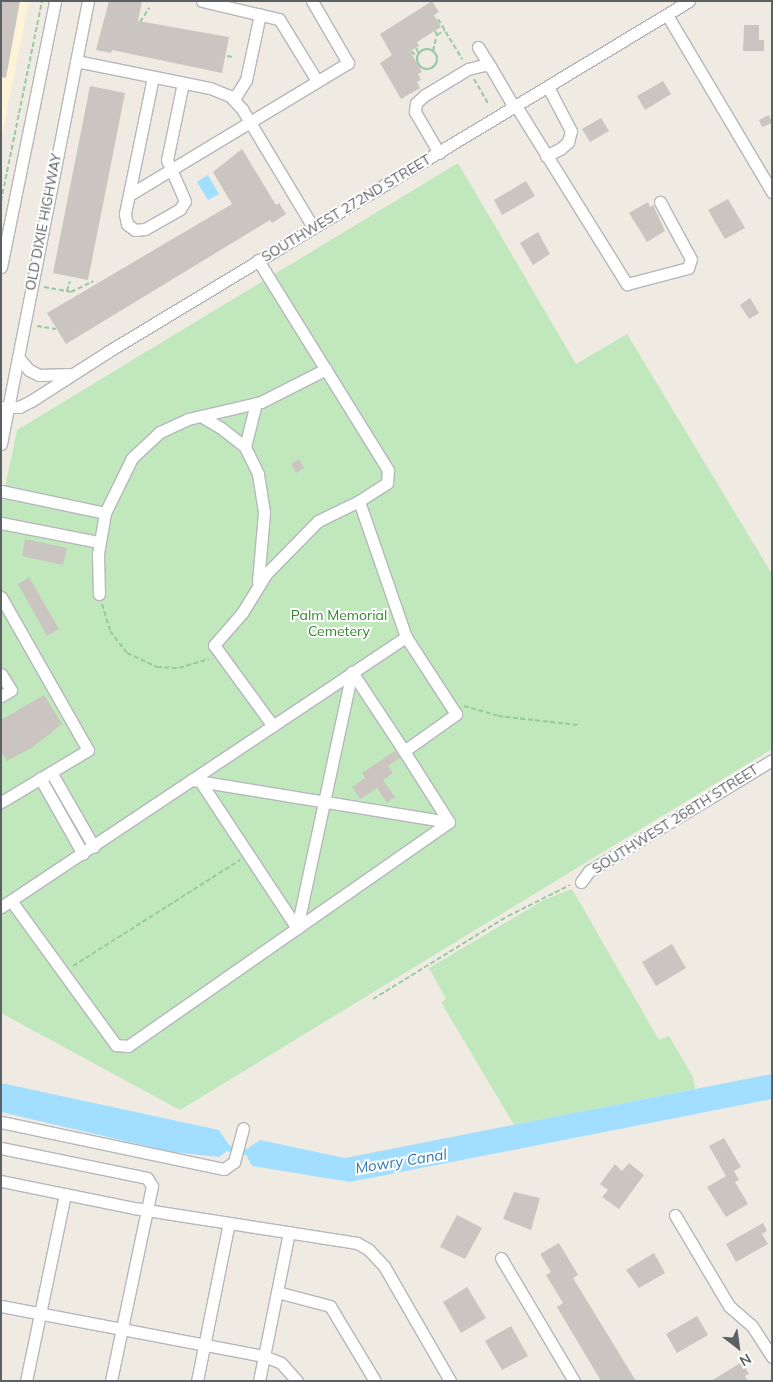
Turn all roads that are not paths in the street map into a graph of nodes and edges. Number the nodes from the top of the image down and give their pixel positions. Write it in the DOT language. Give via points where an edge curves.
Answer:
graph roads {
  1 [pos="56,1"];
  2 [pos="88,1"];
  3 [pos="202,1"];
  4 [pos="312,1"];
  5 [pos="690,1"];
  6 [pos="260,14"];
  7 [pos="667,15"];
  8 [pos="478,47"];
  9 [pos="76,60"];
  10 [pos="490,66"];
  11 [pos="153,77"];
  12 [pos="317,81"];
  13 [pos="184,83"];
  14 [pos="548,87"];
  15 [pos="234,99"];
  16 [pos="515,107"];
  17 [pos="250,121"];
  18 [pos="438,153"];
  19 [pos="546,156"];
  20 [pos="170,170"];
  21 [pos="772,192"];
  22 [pos="129,194"];
  23 [pos="660,202"];
  24 [pos="313,227"];
  25 [pos="258,260"];
  26 [pos="1,267"];
  27 [pos="18,357"];
  28 [pos="326,369"];
  29 [pos="73,373"];
  30 [pos="256,403"];
  31 [pos="5,407"];
  32 [pos="200,416"];
  33 [pos="1,444"];
  34 [pos="245,448"];
  35 [pos="1,491"];
  36 [pos="359,501"];
  37 [pos="106,513"];
  38 [pos="1,523"];
  39 [pos="99,542"];
  40 [pos="257,588"];
  41 [pos="99,594"];
  42 [pos="1,597"];
  43 [pos="406,637"];
  44 [pos="352,672"];
  45 [pos="1,674"];
  46 [pos="1,696"];
  47 [pos="273,726"];
  48 [pos="404,751"];
  49 [pos="772,760"];
  50 [pos="45,775"];
  51 [pos="196,779"];
  52 [pos="1,802"];
  53 [pos="324,803"];
  54 [pos="449,822"];
  55 [pos="94,846"];
  56 [pos="83,854"];
  57 [pos="582,882"];
  58 [pos="12,902"];
  59 [pos="1,907"];
  60 [pos="297,928"];
  61 [pos="1,1122"];
  62 [pos="243,1128"];
  63 [pos="1,1148"];
  64 [pos="1,1181"];
  65 [pos="64,1194"];
  66 [pos="147,1210"];
  67 [pos="675,1215"];
  68 [pos="229,1223"];
  69 [pos="289,1232"];
  70 [pos="501,1258"];
  71 [pos="277,1292"];
  72 [pos="1,1306"];
  73 [pos="41,1315"];
  74 [pos="122,1330"];
  75 [pos="204,1344"];
  76 [pos="264,1356"];
  77 [pos="772,1357"];
  78 [pos="26,1381"];
  79 [pos="111,1381"];
  80 [pos="196,1381"];
  81 [pos="259,1381"];
  82 [pos="297,1381"];
  83 [pos="375,1381"];
  84 [pos="450,1381"];
  85 [pos="574,1381"];
  1 -- 26 [label="street"];
  2 -- 9 [label="street, OLD DIXIE HIGHWAY"];
  3 -- 6 [label="street"];
  4 -- 12 [label="street" via="348,63"];
  5 -- 7 [label="street, SOUTHWEST 272ND STREET"];
  6 -- 12 [label="street" via="282,22"];
  6 -- 15 [label="street" via="246,80"];
  7 -- 14 [label="street, SOUTHWEST 272ND STREET"];
  7 -- 21 [label="street"];
  8 -- 10 [label="street"];
  9 -- 11 [label="street"];
  9 -- 27 [label="street, OLD DIXIE HIGHWAY"];
  10 -- 16 [label="street"];
  10 -- 18 [label="street" via="468,69 416,103 417,117"];
  11 -- 13 [label="street"];
  11 -- 22 [label="street"];
  12 -- 17 [label="street"];
  13 -- 15 [label="street" via="220,91"];
  13 -- 20 [label="street" via="167,160"];
  14 -- 16 [label="street, SOUTHWEST 272ND STREET"];
  14 -- 19 [label="street" via="571,131 568,142"];
  15 -- 17 [label="street"];
  16 -- 18 [label="street, SOUTHWEST 272ND STREET"];
  16 -- 19 [label="street"];
  17 -- 20 [label="street"];
  17 -- 24 [label="street"];
  18 -- 24 [label="street, SOUTHWEST 272ND STREET"];
  19 -- 23 [label="street" via="627,284 688,268 691,259"];
  20 -- 22 [label="street"];
  20 -- 22 [label="street" via="185,201 180,209 145,230 135,230 127,224 125,214"];
  24 -- 25 [label="street, SOUTHWEST 272ND STREET"];
  25 -- 28 [label="street"];
  25 -- 29 [label="street, SOUTHWEST 272ND STREET"];
  27 -- 29 [label="street" via="39,376"];
  27 -- 31 [label="street, OLD DIXIE HIGHWAY"];
  28 -- 30 [label="street"];
  28 -- 36 [label="street" via="388,470 387,483"];
  29 -- 31 [label="street, SOUTHWEST 272ND STREET" via="31,401"];
  30 -- 32 [label="street"];
  30 -- 34 [label="street"];
  31 -- 33 [label="street, OLD DIXIE HIGHWAY"];
  32 -- 34 [label="street" via="222,428"];
  32 -- 37 [label="street" via="160,432 132,458"];
  34 -- 40 [label="street" via="258,474 264,513"];
  35 -- 37 [label="street"];
  36 -- 40 [label="street" via="318,521 266,574"];
  36 -- 43 [label="street"];
  37 -- 39 [label="street"];
  38 -- 39 [label="street"];
  39 -- 41 [label="street"];
  40 -- 47 [label="street" via="242,613 214,645"];
  42 -- 50 [label="street" via="88,750"];
  43 -- 44 [label="street"];
  43 -- 48 [label="street" via="456,714"];
  44 -- 47 [label="street"];
  44 -- 48 [label="street"];
  44 -- 53 [label="street"];
  45 -- 46 [label="street" via="11,690"];
  47 -- 51 [label="street"];
  48 -- 54 [label="street"];
  49 -- 57 [label="street, SOUTHWEST 268TH STREET" via="589,871"];
  50 -- 52 [label="street"];
  50 -- 55 [label="street"];
  50 -- 56 [label="street"];
  51 -- 53 [label="street"];
  51 -- 55 [label="street"];
  51 -- 60 [label="street"];
  53 -- 54 [label="street"];
  53 -- 60 [label="street"];
  54 -- 60 [label="street"];
  55 -- 56 [label="street"];
  56 -- 58 [label="street"];
  58 -- 59 [label="street"];
  58 -- 60 [label="street" via="116,1045 128,1046"];
  61 -- 62 [label="street" via="224,1169 230,1168"];
  63 -- 66 [label="street" via="147,1178 152,1186"];
  64 -- 65 [label="street"];
  65 -- 66 [label="street"];
  65 -- 73 [label="street"];
  66 -- 68 [label="street"];
  66 -- 74 [label="street"];
  67 -- 77 [label="street" via="729,1306 752,1326"];
  68 -- 69 [label="street"];
  68 -- 75 [label="street"];
  69 -- 71 [label="street"];
  69 -- 84 [label="street" via="350,1241 372,1253 384,1266"];
  70 -- 85 [label="street"];
  71 -- 76 [label="street"];
  71 -- 83 [label="street" via="330,1306"];
  72 -- 73 [label="street"];
  73 -- 74 [label="street"];
  73 -- 78 [label="street"];
  74 -- 75 [label="street"];
  74 -- 79 [label="street"];
  75 -- 76 [label="street"];
  75 -- 80 [label="street"];
  76 -- 81 [label="street"];
  76 -- 82 [label="street" via="281,1363"];
}
